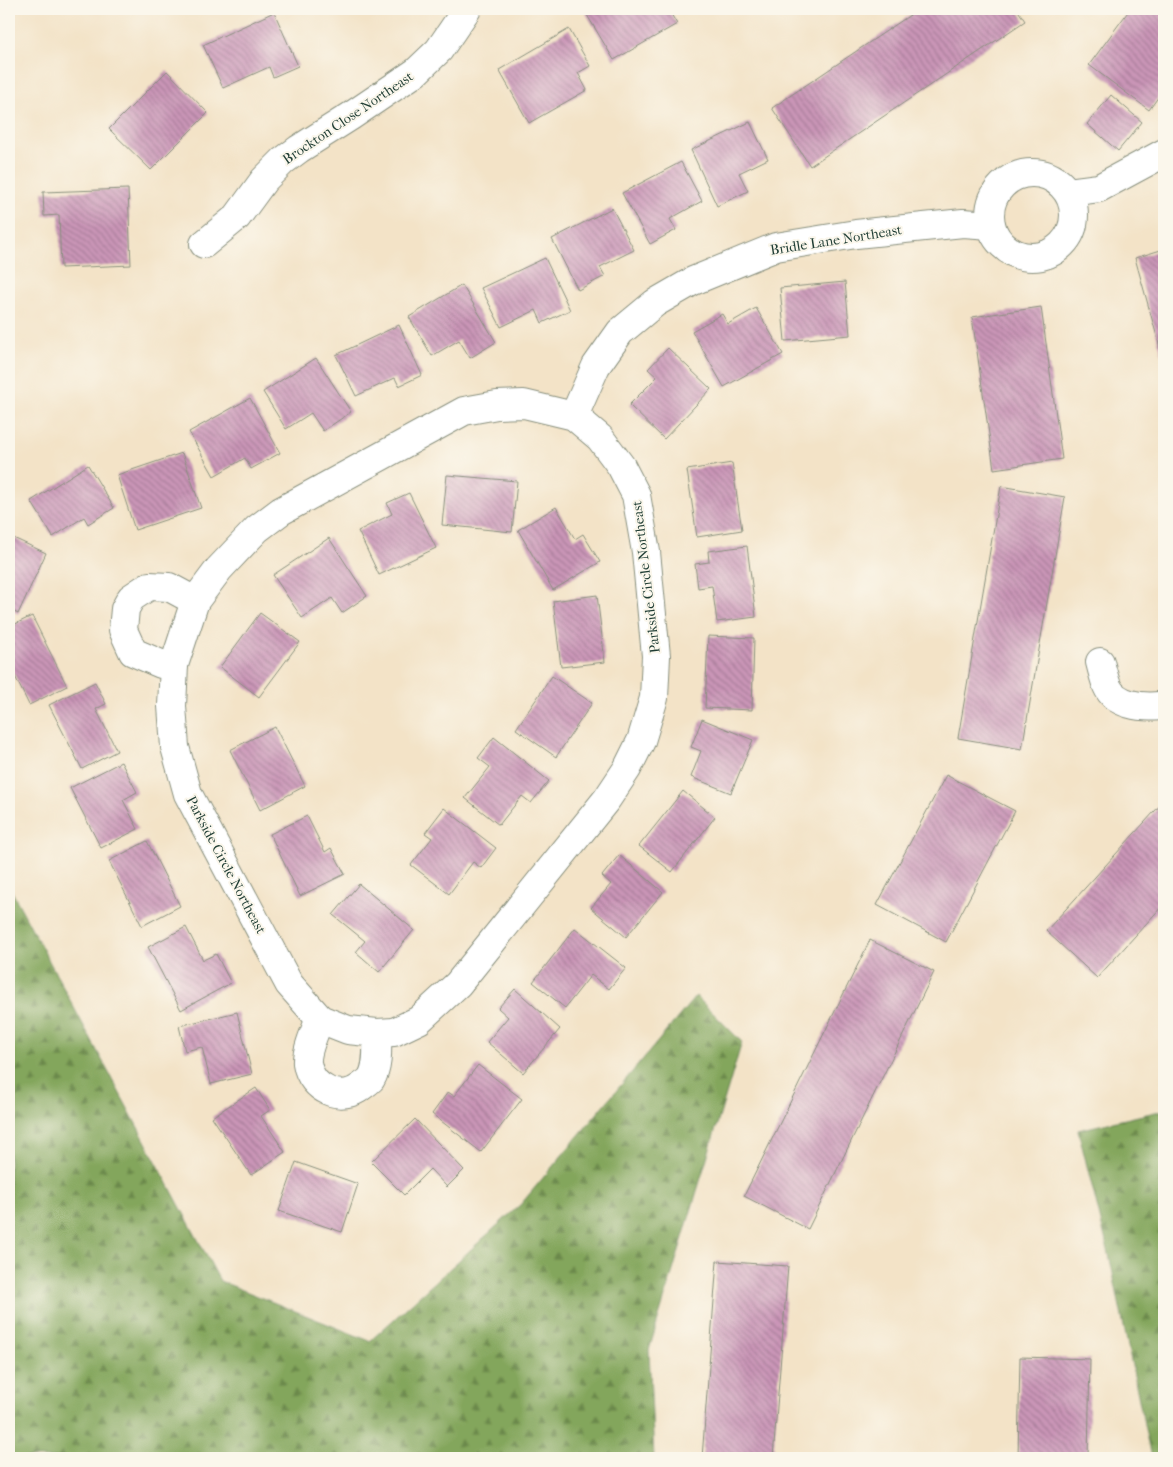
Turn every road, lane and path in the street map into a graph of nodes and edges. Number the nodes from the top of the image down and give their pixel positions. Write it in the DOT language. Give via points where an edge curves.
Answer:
graph roads {
  1 [pos="467,9"];
  2 [pos="1164,152"];
  3 [pos="1068,192"];
  4 [pos="991,225"];
  5 [pos="204,244"];
  6 [pos="574,416"];
  7 [pos="195,600"];
  8 [pos="1100,662"];
  9 [pos="174,665"];
  10 [pos="1160,706"];
  11 [pos="320,1019"];
  12 [pos="377,1033"];
  1 -- 5 [label="street, Brockton Close Northeast" via="439,50 416,72 283,161 264,180 237,217"];
  2 -- 3 [label="street" via="1098,188"];
  3 -- 4 [label="street" via="1051,177 1040,173 1014,176 994,196 990,210"];
  3 -- 4 [label="street" via="1073,204 1073,228 1059,248 1048,255 1019,256 1006,249"];
  4 -- 6 [label="street, Bridle Lane Northeast" via="963,223 856,234 776,247 693,281 655,303 620,332 596,366"];
  6 -- 7 [label="street, Parkside Circle Northeast" via="524,404 497,405 464,412 281,511 257,529 219,568"];
  6 -- 12 [label="street, Parkside Circle Northeast" via="600,438 621,466 636,495 646,552 656,656 654,698 641,741 628,769 607,799 458,984 419,1020 394,1032"];
  7 -- 9 [label="street, Parkside Circle Northeast"];
  7 -- 9 [label="street" via="169,587 149,586 132,598 125,609 123,630 133,652 161,664"];
  8 -- 10 [label="street" via="1108,688 1118,698 1133,706"];
  9 -- 11 [label="street, Parkside Circle Northeast" via="175,747 188,794 289,984"];
  11 -- 12 [label="street, Parkside Circle Northeast" via="348,1030"];
  11 -- 12 [label="street" via="307,1062 312,1078 320,1086 339,1094 356,1092 371,1079 377,1060"];
}
